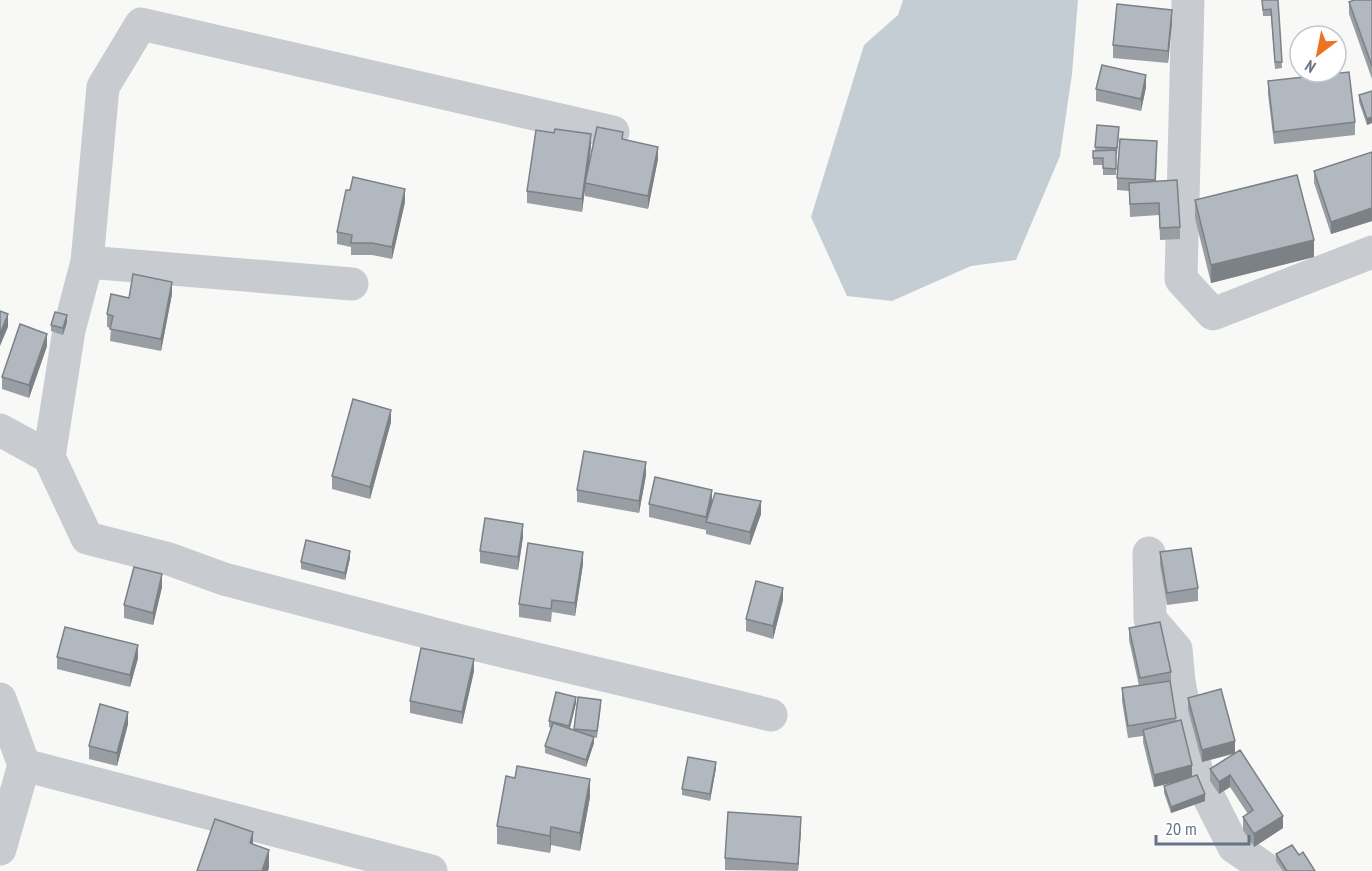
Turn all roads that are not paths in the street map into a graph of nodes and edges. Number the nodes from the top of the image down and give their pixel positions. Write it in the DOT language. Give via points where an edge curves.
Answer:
graph roads {
  1 [pos="1188,0"];
  2 [pos="613,132"];
  3 [pos="1372,252"];
  4 [pos="87,262"];
  5 [pos="352,284"];
  6 [pos="0,430"];
  7 [pos="49,457"];
  8 [pos="1149,553"];
  9 [pos="0,699"];
  10 [pos="771,715"];
  11 [pos="24,765"];
  12 [pos="0,849"];
  13 [pos="431,871"];
  14 [pos="1269,871"];
  1 -- 3 [label="street" via="1181,279 1214,314"];
  2 -- 4 [label="street" via="141,24 103,87"];
  4 -- 5 [label="street"];
  4 -- 7 [label="street" via="69,330"];
  6 -- 7 [label="street"];
  7 -- 10 [label="street" via="87,538 169,559 224,579 465,642"];
  8 -- 14 [label="street" via="1150,619 1176,650 1197,774 1234,847"];
  9 -- 11 [label="street"];
  11 -- 12 [label="street"];
  11 -- 13 [label="street"];
}
